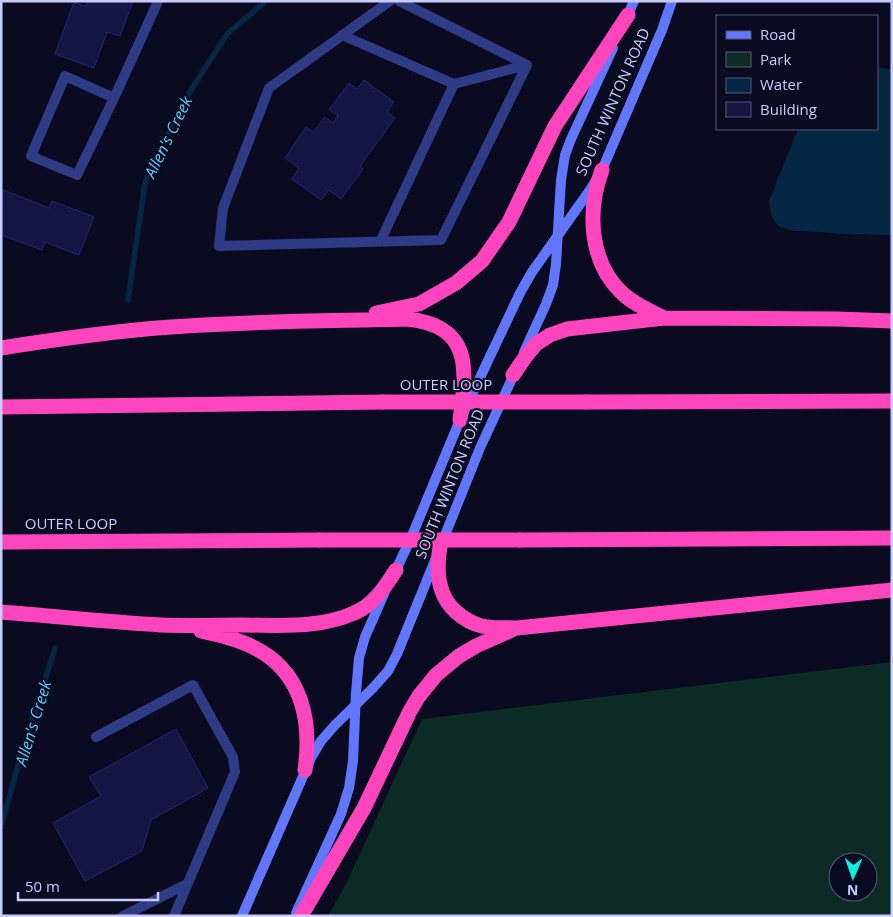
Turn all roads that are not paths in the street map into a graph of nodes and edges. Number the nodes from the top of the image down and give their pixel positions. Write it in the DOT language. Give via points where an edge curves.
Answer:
graph roads {
  1 [pos="158,1"];
  2 [pos="390,1"];
  3 [pos="399,1"];
  4 [pos="672,1"];
  5 [pos="631,8"];
  6 [pos="342,35"];
  7 [pos="527,65"];
  8 [pos="454,84"];
  9 [pos="114,98"];
  10 [pos="602,170"];
  11 [pos="558,235"];
  12 [pos="380,242"];
  13 [pos="664,318"];
  14 [pos="338,321"];
  15 [pos="892,321"];
  16 [pos="1,348"];
  17 [pos="513,375"];
  18 [pos="892,401"];
  19 [pos="1,407"];
  20 [pos="460,420"];
  21 [pos="892,538"];
  22 [pos="1,542"];
  23 [pos="440,547"];
  24 [pos="396,570"];
  25 [pos="892,590"];
  26 [pos="1,612"];
  27 [pos="163,625"];
  28 [pos="517,628"];
  29 [pos="355,705"];
  30 [pos="96,737"];
  31 [pos="306,770"];
  32 [pos="187,884"];
  33 [pos="123,916"];
  34 [pos="174,916"];
  35 [pos="242,916"];
  36 [pos="294,916"];
  37 [pos="301,916"];
  1 -- 9 [label="lane"];
  2 -- 6 [label="lane"];
  3 -- 7 [label="lane"];
  4 -- 10 [label="main road, SOUTH WINTON ROAD"];
  5 -- 11 [label="main road, SOUTH WINTON ROAD" via="565,155"];
  5 -- 14 [label="highway" via="555,126 509,222 482,261 456,282 419,304"];
  6 -- 8 [label="lane"];
  6 -- 12 [label="lane" via="269,88 223,208 219,246"];
  7 -- 8 [label="lane"];
  7 -- 12 [label="lane" via="442,240"];
  8 -- 12 [label="lane"];
  9 -- 9 [label="lane" via="78,175 31,156 65,76"];
  10 -- 11 [label="main road, SOUTH WINTON ROAD"];
  10 -- 13 [label="highway" via="595,191 592,218 601,263 622,293"];
  11 -- 17 [label="main road, SOUTH WINTON ROAD" via="551,292"];
  11 -- 20 [label="main road, SOUTH WINTON ROAD" via="520,293"];
  13 -- 15 [label="highway"];
  13 -- 17 [label="highway" via="558,331 536,344"];
  14 -- 16 [label="highway" via="154,328"];
  14 -- 20 [label="highway" via="416,320 450,334 458,344 462,358"];
  17 -- 23 [label="main road, SOUTH WINTON ROAD"];
  18 -- 19 [label="highway, OUTER LOOP, bridge"];
  20 -- 24 [label="main road, SOUTH WINTON ROAD"];
  21 -- 22 [label="highway, OUTER LOOP, bridge"];
  23 -- 28 [label="highway" via="439,584 452,609 484,627"];
  23 -- 29 [label="main road, SOUTH WINTON ROAD" via="391,666 382,680"];
  24 -- 27 [label="highway" via="371,602 336,620 299,625"];
  24 -- 29 [label="main road, SOUTH WINTON ROAD" via="363,644"];
  25 -- 28 [label="highway"];
  26 -- 27 [label="highway"];
  27 -- 31 [label="highway" via="233,639 253,647 277,663 293,684 304,710 308,735"];
  28 -- 37 [label="highway" via="459,656 436,675 419,696 364,808"];
  29 -- 31 [label="main road, SOUTH WINTON ROAD" via="322,741"];
  29 -- 36 [label="main road, SOUTH WINTON ROAD" via="352,770 347,798"];
  30 -- 32 [label="lane" via="193,685 233,757 235,772"];
  31 -- 35 [label="main road, SOUTH WINTON ROAD"];
  32 -- 33 [label="lane"];
  32 -- 34 [label="lane"];
}
